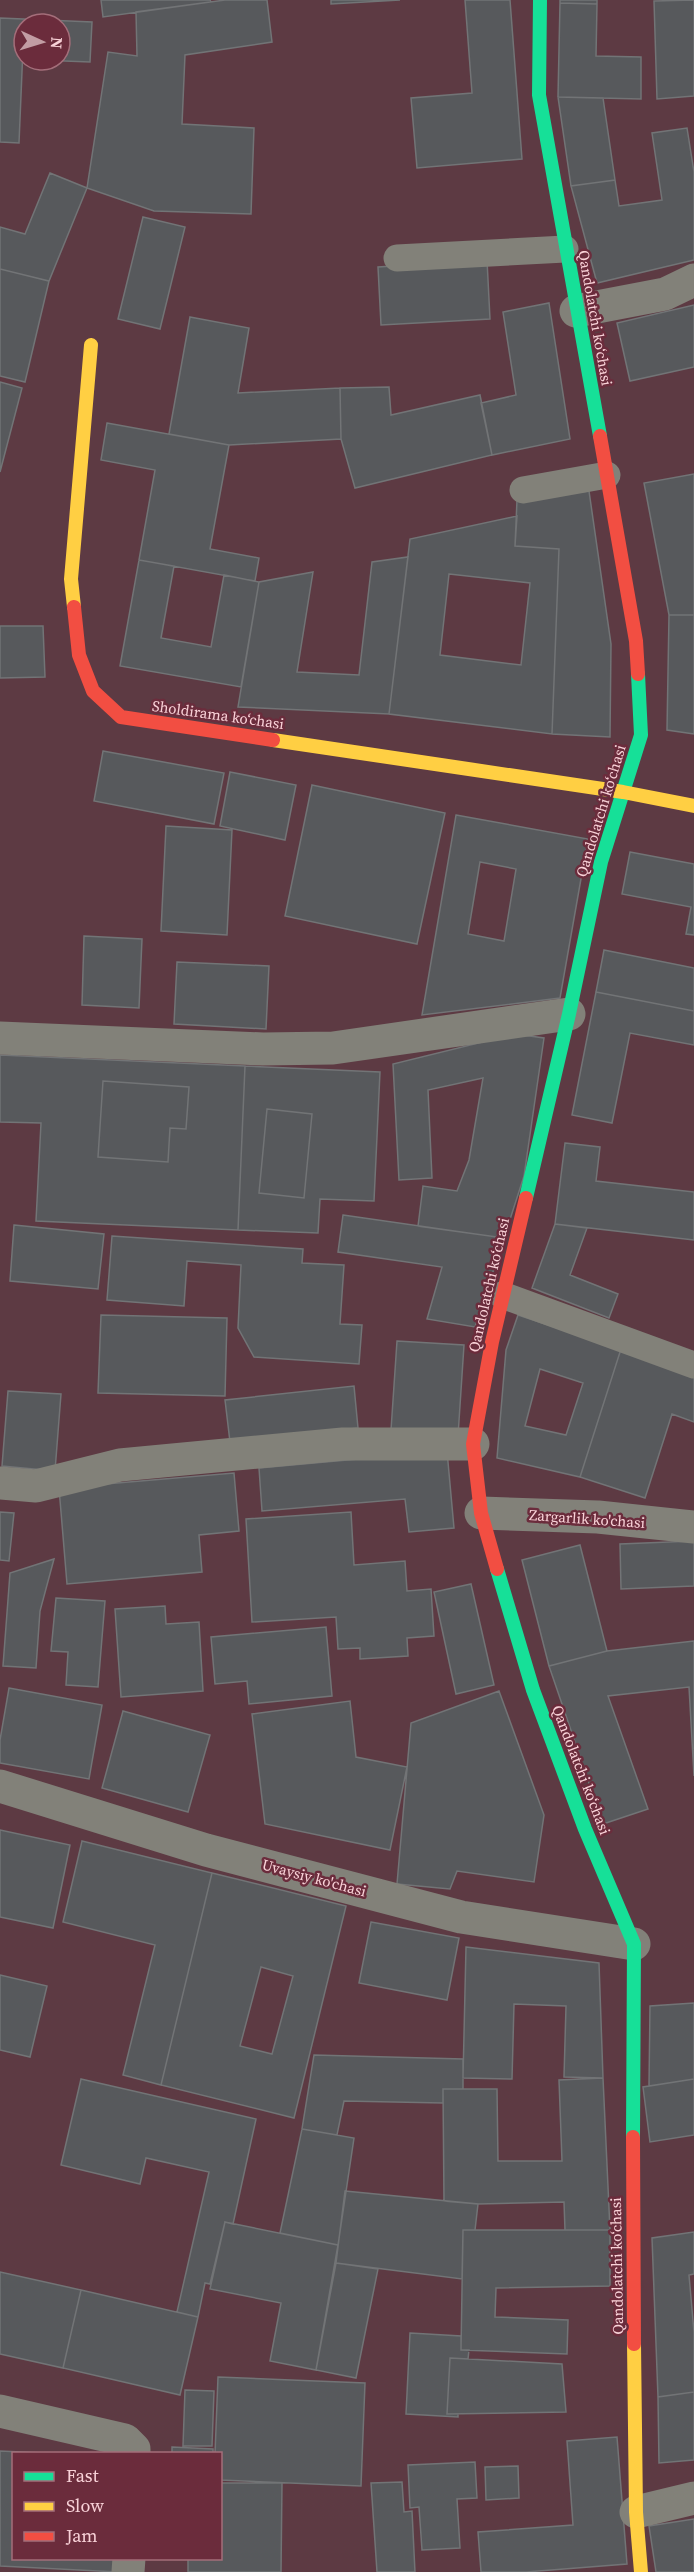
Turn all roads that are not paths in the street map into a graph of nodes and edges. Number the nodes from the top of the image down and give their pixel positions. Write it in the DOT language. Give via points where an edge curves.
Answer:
graph roads {
  1 [pos="540,0"];
  2 [pos="565,249"];
  3 [pos="397,258"];
  4 [pos="694,280"];
  5 [pos="576,311"];
  6 [pos="91,345"];
  7 [pos="607,475"];
  8 [pos="523,490"];
  9 [pos="623,792"];
  10 [pos="694,806"];
  11 [pos="569,1014"];
  12 [pos="0,1038"];
  13 [pos="502,1295"];
  14 [pos="694,1365"];
  15 [pos="473,1444"];
  16 [pos="0,1483"];
  17 [pos="481,1513"];
  18 [pos="694,1527"];
  19 [pos="0,1786"];
  20 [pos="634,1944"];
  21 [pos="0,2411"];
  22 [pos="134,2452"];
  23 [pos="694,2498"];
  24 [pos="636,2511"];
  25 [pos="641,2572"];
  1 -- 2 [label="street, Qandolatchi koʻchasi" via="539,95"];
  2 -- 3 [label="lane"];
  2 -- 5 [label="street, Qandolatchi koʻchasi"];
  4 -- 5 [label="street" via="665,294"];
  5 -- 7 [label="street, Qandolatchi koʻchasi"];
  6 -- 9 [label="street, Sholdirama ko‘chasi" via="71,579 79,655 93,691 121,717"];
  7 -- 8 [label="lane"];
  7 -- 9 [label="street, Qandolatchi koʻchasi" via="636,641 641,735"];
  9 -- 10 [label="street, Sholdirama ko‘chasi"];
  9 -- 11 [label="street, Qandolatchi koʻchasi" via="601,862"];
  11 -- 12 [label="street" via="333,1048 263,1049"];
  11 -- 13 [label="street, Qandolatchi koʻchasi"];
  13 -- 14 [label="lane"];
  13 -- 15 [label="street, Qandolatchi koʻchasi"];
  15 -- 16 [label="street" via="343,1444 120,1465 36,1486"];
  15 -- 17 [label="street, Qandolatchi koʻchasi"];
  17 -- 18 [label="street, Zargarlik ko'chasi" via="598,1517"];
  17 -- 20 [label="street, Qandolatchi koʻchasi" via="533,1690 585,1829"];
  19 -- 20 [label="street, Uvaysiy ko'chasi" via="206,1850 461,1917"];
  20 -- 24 [label="street, Qandolatchi koʻchasi"];
  21 -- 22 [label="street" via="125,2440"];
  23 -- 24 [label="street"];
  24 -- 25 [label="street, Qandolatchi koʻchasi"];
}
